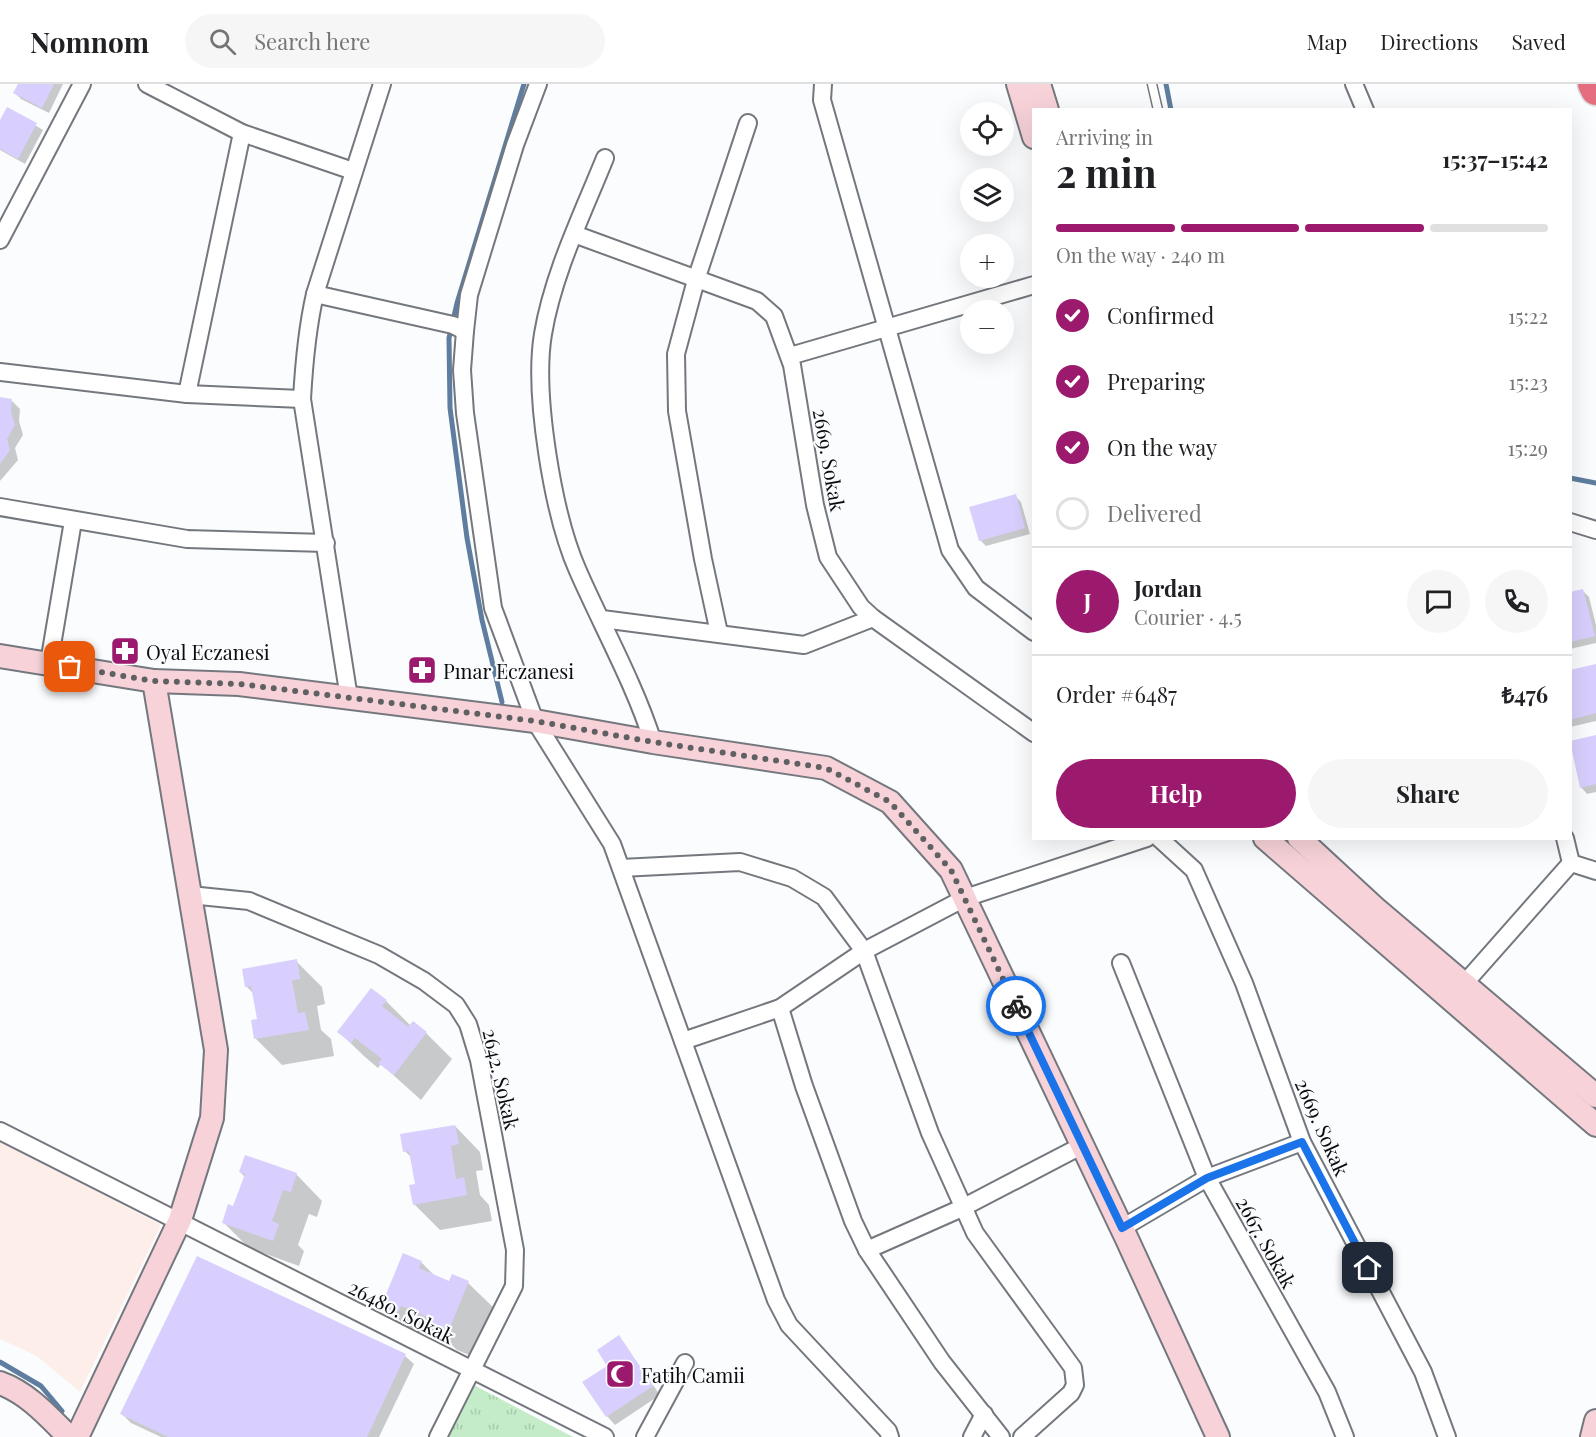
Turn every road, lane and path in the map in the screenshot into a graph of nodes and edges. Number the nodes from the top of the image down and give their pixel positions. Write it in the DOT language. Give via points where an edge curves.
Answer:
graph roads {
  1 [pos="82,84"];
  2 [pos="147,84"];
  3 [pos="382,84"];
  4 [pos="538,84"];
  5 [pos="823,84"];
  6 [pos="1018,84"];
  7 [pos="1039,84"];
  8 [pos="1152,84"];
  9 [pos="1354,84"];
  10 [pos="1593,84"];
  11 [pos="1596,90"];
  12 [pos="1046,108"];
  13 [pos="1158,108"];
  14 [pos="1364,108"];
  15 [pos="748,123"];
  16 [pos="1032,130"];
  17 [pos="242,133"];
  18 [pos="605,158"];
  19 [pos="353,171"];
  20 [pos="574,234"];
  21 [pos="0,240"];
  22 [pos="696,280"];
  23 [pos="1032,286"];
  24 [pos="315,294"];
  25 [pos="886,328"];
  26 [pos="465,331"];
  27 [pos="790,356"];
  28 [pos="0,372"];
  29 [pos="187,394"];
  30 [pos="302,399"];
  31 [pos="0,507"];
  32 [pos="73,520"];
  33 [pos="1572,523"];
  34 [pos="1596,530"];
  35 [pos="326,543"];
  36 [pos="873,618"];
  37 [pos="602,619"];
  38 [pos="1032,631"];
  39 [pos="719,633"];
  40 [pos="0,656"];
  41 [pos="50,663"];
  42 [pos="154,681"];
  43 [pos="349,698"];
  44 [pos="535,721"];
  45 [pos="1032,732"];
  46 [pos="653,742"];
  47 [pos="1141,840"];
  48 [pos="1161,840"];
  49 [pos="1267,840"];
  50 [pos="1301,840"];
  51 [pos="1565,840"];
  52 [pos="1571,863"];
  53 [pos="621,868"];
  54 [pos="1596,871"];
  55 [pos="190,895"];
  56 [pos="965,898"];
  57 [pos="864,951"];
  58 [pos="1121,963"];
  59 [pos="1464,984"];
  60 [pos="780,1008"];
  61 [pos="683,1041"];
  62 [pos="1596,1096"];
  63 [pos="1596,1125"];
  64 [pos="0,1131"];
  65 [pos="1302,1142"];
  66 [pos="1083,1145"];
  67 [pos="1207,1178"];
  68 [pos="962,1208"];
  69 [pos="180,1220"];
  70 [pos="1122,1228"];
  71 [pos="867,1250"];
  72 [pos="685,1362"];
  73 [pos="471,1371"];
  74 [pos="0,1383"];
  75 [pos="984,1414"];
  76 [pos="1596,1421"];
  77 [pos="69,1437"];
  78 [pos="77,1437"];
  79 [pos="438,1437"];
  80 [pos="605,1437"];
  81 [pos="645,1437"];
  82 [pos="890,1437"];
  83 [pos="972,1437"];
  84 [pos="1001,1437"];
  85 [pos="1022,1437"];
  86 [pos="1218,1437"];
  87 [pos="1345,1437"];
  88 [pos="1447,1437"];
  89 [pos="1592,1437"];
  1 -- 21 [label="street"];
  2 -- 17 [label="street"];
  3 -- 19 [label="street"];
  4 -- 26 [label="street" via="469,295"];
  5 -- 25 [label="street" via="822,100"];
  6 -- 16 [label="street"];
  7 -- 12 [label="street"];
  8 -- 13 [label="lane"];
  9 -- 14 [label="street"];
  10 -- 11 [label="highway"];
  15 -- 22 [label="street"];
  17 -- 19 [label="street"];
  17 -- 29 [label="street"];
  18 -- 20 [label="street"];
  19 -- 24 [label="street"];
  20 -- 22 [label="street, 2669. Sokak"];
  20 -- 37 [label="street" via="543,334 540,393 562,523 577,570"];
  22 -- 27 [label="street, 2669. Sokak" via="757,301 774,316"];
  22 -- 39 [label="street" via="676,354 677,411"];
  23 -- 25 [label="street"];
  24 -- 26 [label="street"];
  24 -- 30 [label="street" via="308,324"];
  25 -- 27 [label="street"];
  25 -- 38 [label="street" via="950,550 975,588"];
  26 -- 44 [label="street" via="465,413 493,608"];
  27 -- 36 [label="street, 2669. Sokak" via="815,505 828,557 861,607"];
  28 -- 29 [label="street"];
  29 -- 30 [label="street"];
  30 -- 35 [label="street"];
  31 -- 32 [label="street"];
  32 -- 35 [label="street" via="188,539"];
  32 -- 41 [label="street"];
  33 -- 34 [label="street"];
  35 -- 43 [label="street"];
  36 -- 39 [label="street" via="804,645"];
  36 -- 45 [label="street, 2669. Sokak"];
  37 -- 39 [label="street"];
  37 -- 46 [label="street"];
  40 -- 41 [label="street"];
  41 -- 42 [label="street"];
  42 -- 43 [label="street" via="240,684"];
  42 -- 55 [label="street"];
  43 -- 44 [label="street"];
  44 -- 46 [label="street"];
  44 -- 53 [label="street" via="612,844"];
  46 -- 56 [label="street" via="826,768 890,802 951,870"];
  47 -- 56 [label="street"];
  48 -- 65 [label="street, 2669. Sokak" via="1194,870 1244,983"];
  49 -- 63 [label="street"];
  50 -- 59 [label="street"];
  51 -- 52 [label="street"];
  52 -- 54 [label="street"];
  52 -- 59 [label="street"];
  53 -- 57 [label="street" via="740,862 792,878 824,897"];
  53 -- 61 [label="street"];
  55 -- 69 [label="street" via="216,1050 212,1118"];
  55 -- 73 [label="street, 2642. Sokak" via="249,901 379,955 456,1005 468,1024 479,1060 515,1250 514,1286"];
  56 -- 57 [label="street"];
  56 -- 66 [label="street"];
  57 -- 60 [label="street"];
  57 -- 68 [label="street" via="930,1133"];
  58 -- 67 [label="street, 2667. Sokak"];
  59 -- 62 [label="street"];
  60 -- 61 [label="street"];
  60 -- 71 [label="street" via="804,1086"];
  61 -- 82 [label="street" via="776,1300 789,1325 853,1391"];
  64 -- 69 [label="street, 26480. Sokak"];
  65 -- 67 [label="street"];
  65 -- 88 [label="street, 2669. Sokak" via="1423,1372"];
  66 -- 68 [label="street"];
  66 -- 70 [label="street"];
  67 -- 70 [label="street"];
  67 -- 87 [label="street, 2667. Sokak" via="1327,1392"];
  68 -- 71 [label="street"];
  68 -- 85 [label="street" via="975,1233 1072,1368 1075,1385 1071,1393"];
  69 -- 73 [label="street, 26480. Sokak"];
  69 -- 78 [label="street"];
  70 -- 86 [label="street"];
  71 -- 75 [label="street" via="942,1362"];
  72 -- 81 [label="street"];
  73 -- 79 [label="street, 2642. Sokak"];
  73 -- 80 [label="street, 26480. Sokak"];
  74 -- 77 [label="street" via="35,1404"];
  75 -- 83 [label="street"];
  75 -- 84 [label="street"];
  76 -- 89 [label="street"];
}
